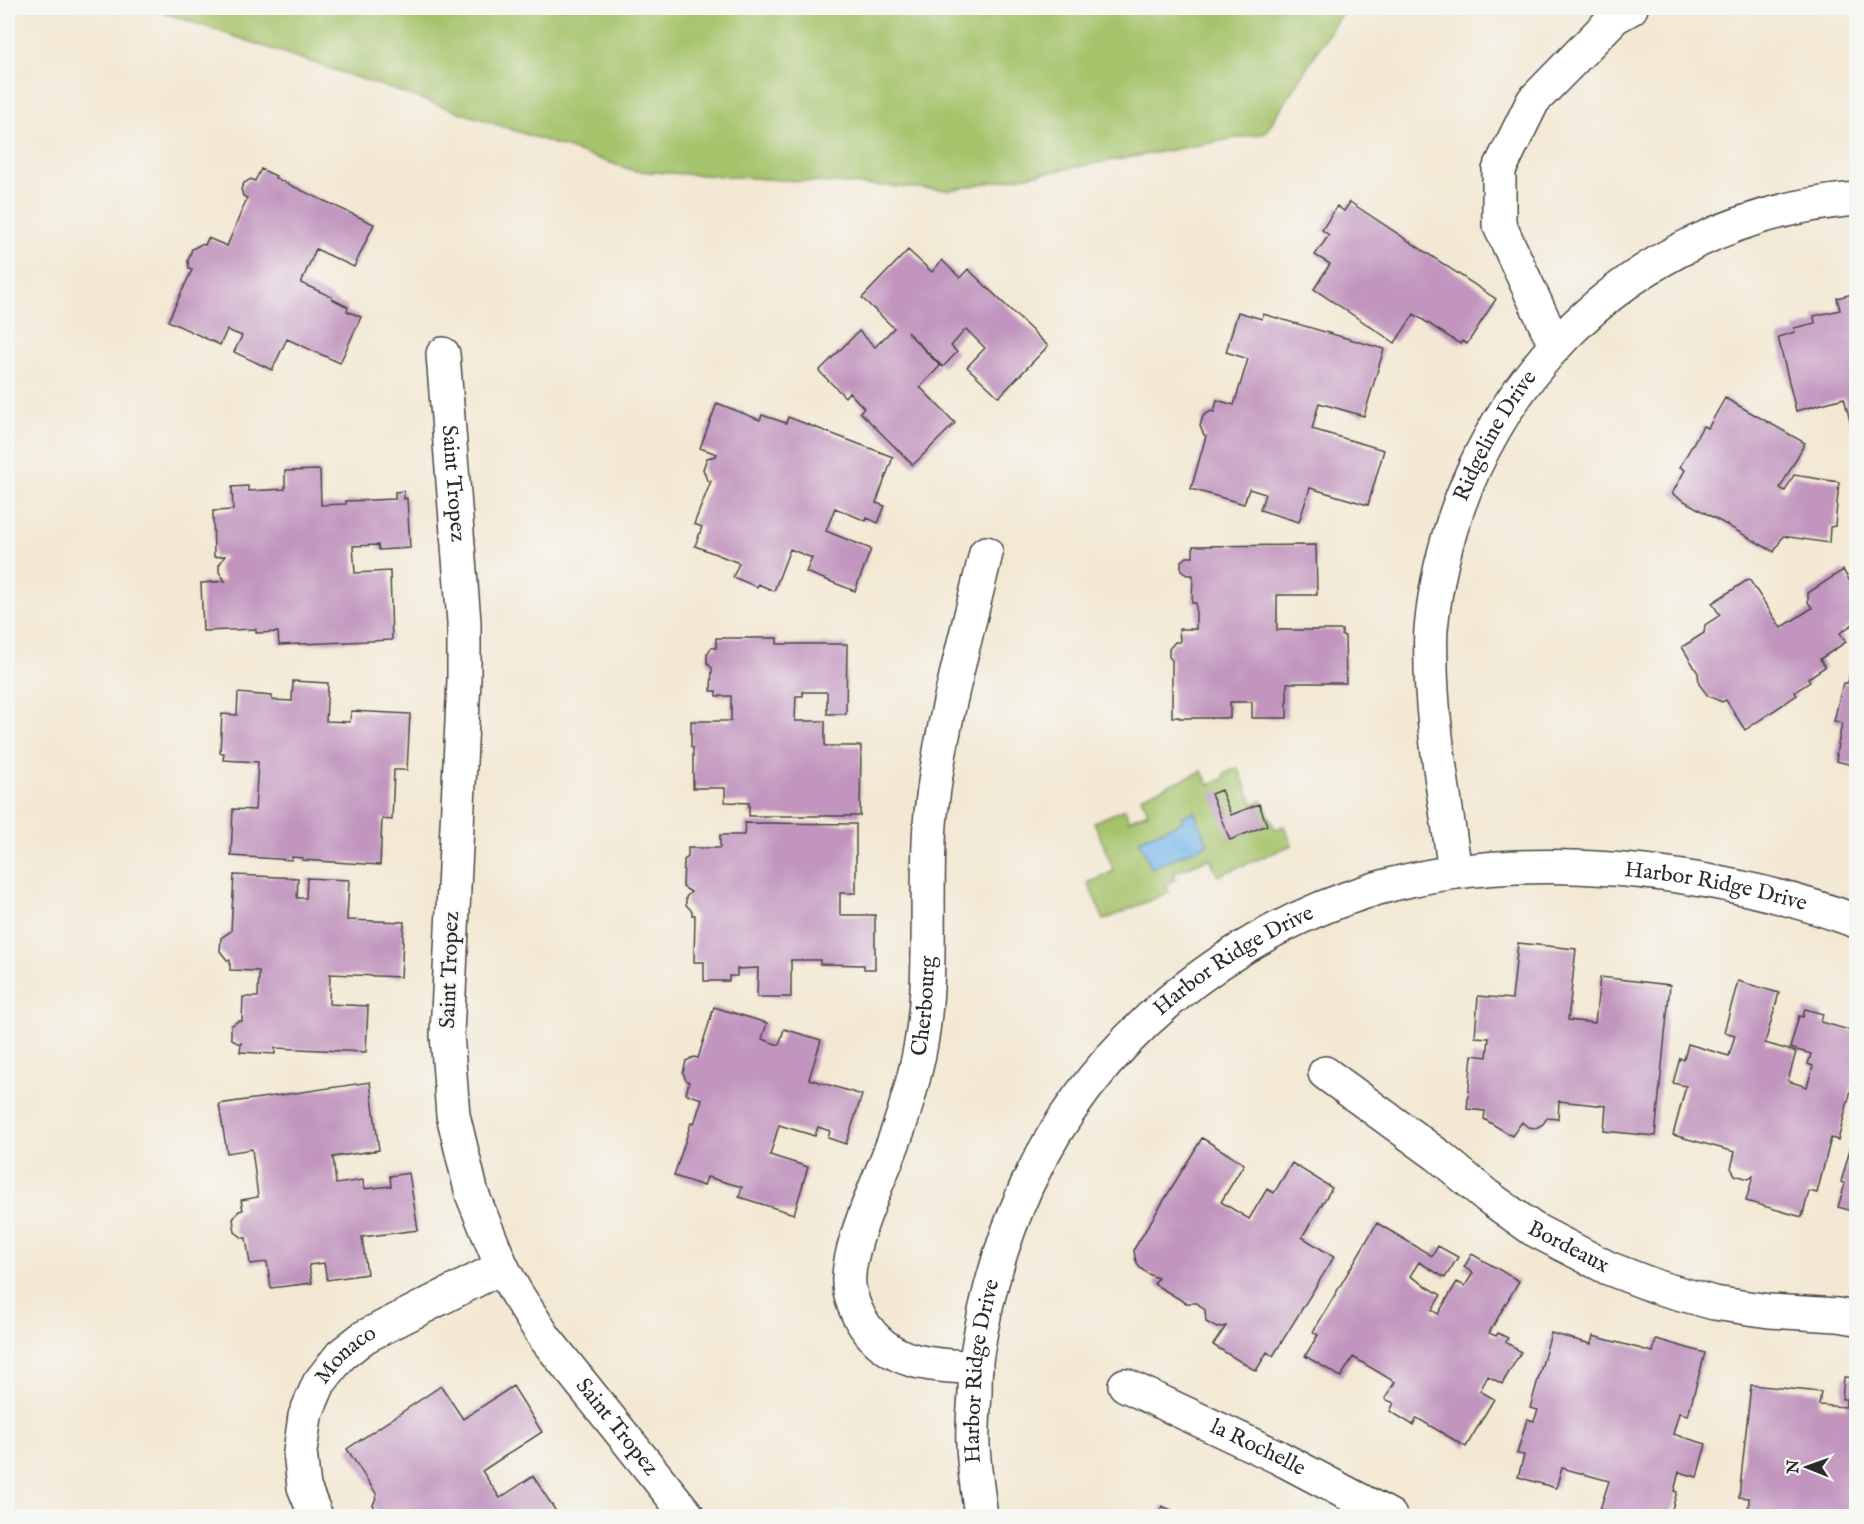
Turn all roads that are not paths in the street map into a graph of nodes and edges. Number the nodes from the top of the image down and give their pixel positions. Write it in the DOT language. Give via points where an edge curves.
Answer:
graph roads {
  1 [pos="1631,8"];
  2 [pos="1857,199"];
  3 [pos="1555,345"];
  4 [pos="443,354"];
  5 [pos="986,553"];
  6 [pos="1455,872"];
  7 [pos="1857,921"];
  8 [pos="1325,1073"];
  9 [pos="502,1267"];
  10 [pos="1857,1318"];
  11 [pos="976,1368"];
  12 [pos="1125,1384"];
  13 [pos="316,1516"];
  14 [pos="688,1516"];
  15 [pos="981,1516"];
  16 [pos="1390,1516"];
  1 -- 3 [label="street" via="1615,17 1533,101 1499,170 1499,224"];
  2 -- 3 [label="street, Ridgeline Drive" via="1782,211 1713,234 1648,268 1608,296"];
  3 -- 6 [label="street, Ridgeline Drive" via="1524,382 1484,445 1464,488 1442,558 1431,630 1431,703"];
  4 -- 9 [label="street, Saint Tropez" via="464,645 447,1034 453,1115 472,1194"];
  5 -- 11 [label="street, Cherbourg" via="938,758 930,826 926,1008 915,1070 899,1130 849,1263 849,1290 858,1316 873,1338 895,1354 916,1362"];
  6 -- 7 [label="street, Harbor Ridge Drive" via="1522,867 1636,872 1727,885"];
  6 -- 11 [label="street, Harbor Ridge Drive" via="1376,889 1267,934 1217,964 1126,1041 1081,1095 1027,1186 995,1269"];
  8 -- 10 [label="street, Bordeaux" via="1533,1228 1608,1268 1660,1288 1714,1302"];
  9 -- 13 [label="street, Monaco" via="364,1337 341,1355 319,1383 305,1416 300,1452 304,1487"];
  9 -- 14 [label="street, Saint Tropez" via="545,1338"];
  11 -- 15 [label="street, Harbor Ridge Drive" via="973,1444"];
  12 -- 16 [label="street, la Rochelle"];
}
